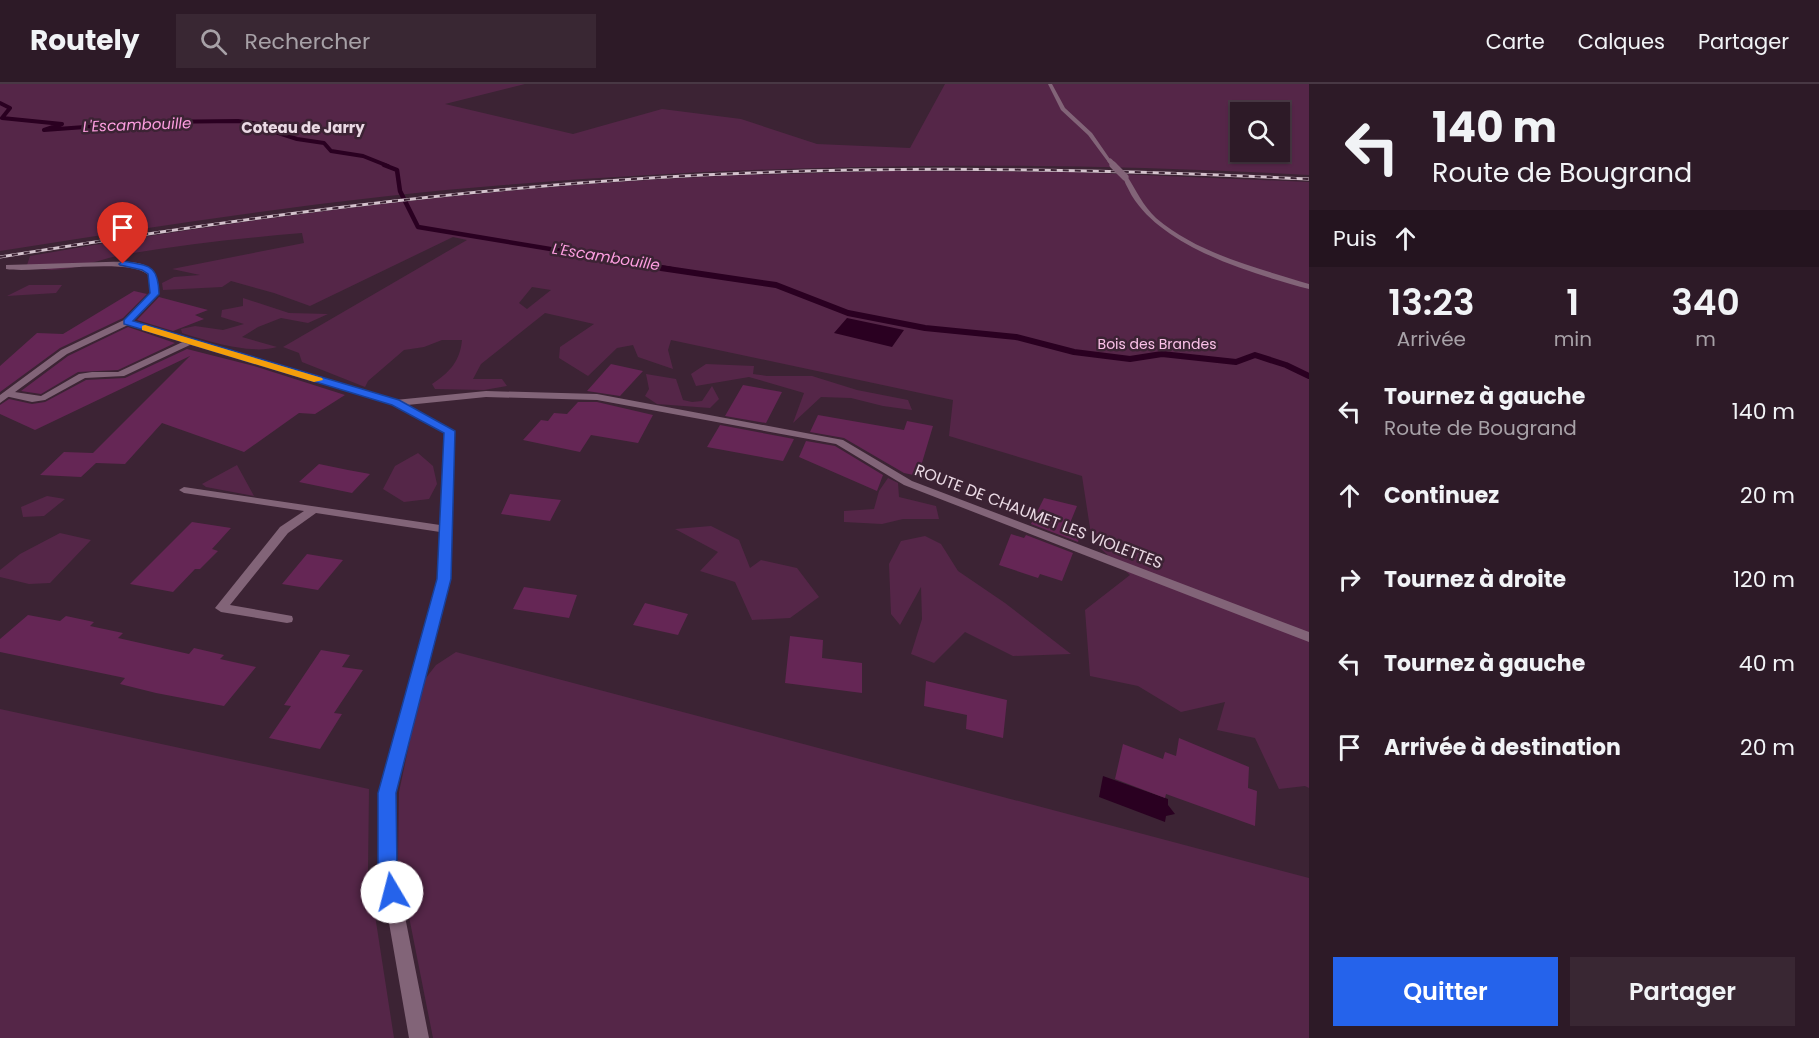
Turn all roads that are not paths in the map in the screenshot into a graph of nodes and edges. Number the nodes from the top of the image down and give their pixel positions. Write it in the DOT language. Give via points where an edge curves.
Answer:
graph roads {
  1 [pos="1050,84"];
  2 [pos="9,267"];
  3 [pos="1309,287"];
  4 [pos="127,322"];
  5 [pos="189,342"];
  6 [pos="4,397"];
  7 [pos="395,403"];
  8 [pos="184,490"];
  9 [pos="313,510"];
  10 [pos="446,529"];
  11 [pos="286,619"];
  12 [pos="1309,637"];
  13 [pos="419,1038"];
  1 -- 3 [label="street, bridge" via="1063,109 1090,134 1153,218 1172,232 1239,264"];
  2 -- 4 [label="street" via="41,270 123,264 145,268 154,278 155,294"];
  4 -- 5 [label="street, ROUTE DE CHAUMET LES VIOLETTES"];
  4 -- 6 [label="street" via="64,352"];
  5 -- 6 [label="street" via="121,374 78,378 45,398"];
  5 -- 7 [label="street, ROUTE DE CHAUMET LES VIOLETTES"];
  7 -- 10 [label="street" via="449,431"];
  7 -- 12 [label="street, ROUTE DE CHAUMET LES VIOLETTES" via="486,394 597,397 839,442 908,483"];
  8 -- 9 [label="street"];
  9 -- 10 [label="street"];
  9 -- 11 [label="street" via="284,530 221,609"];
  10 -- 13 [label="street" via="444,579 387,793 388,871"];
}
